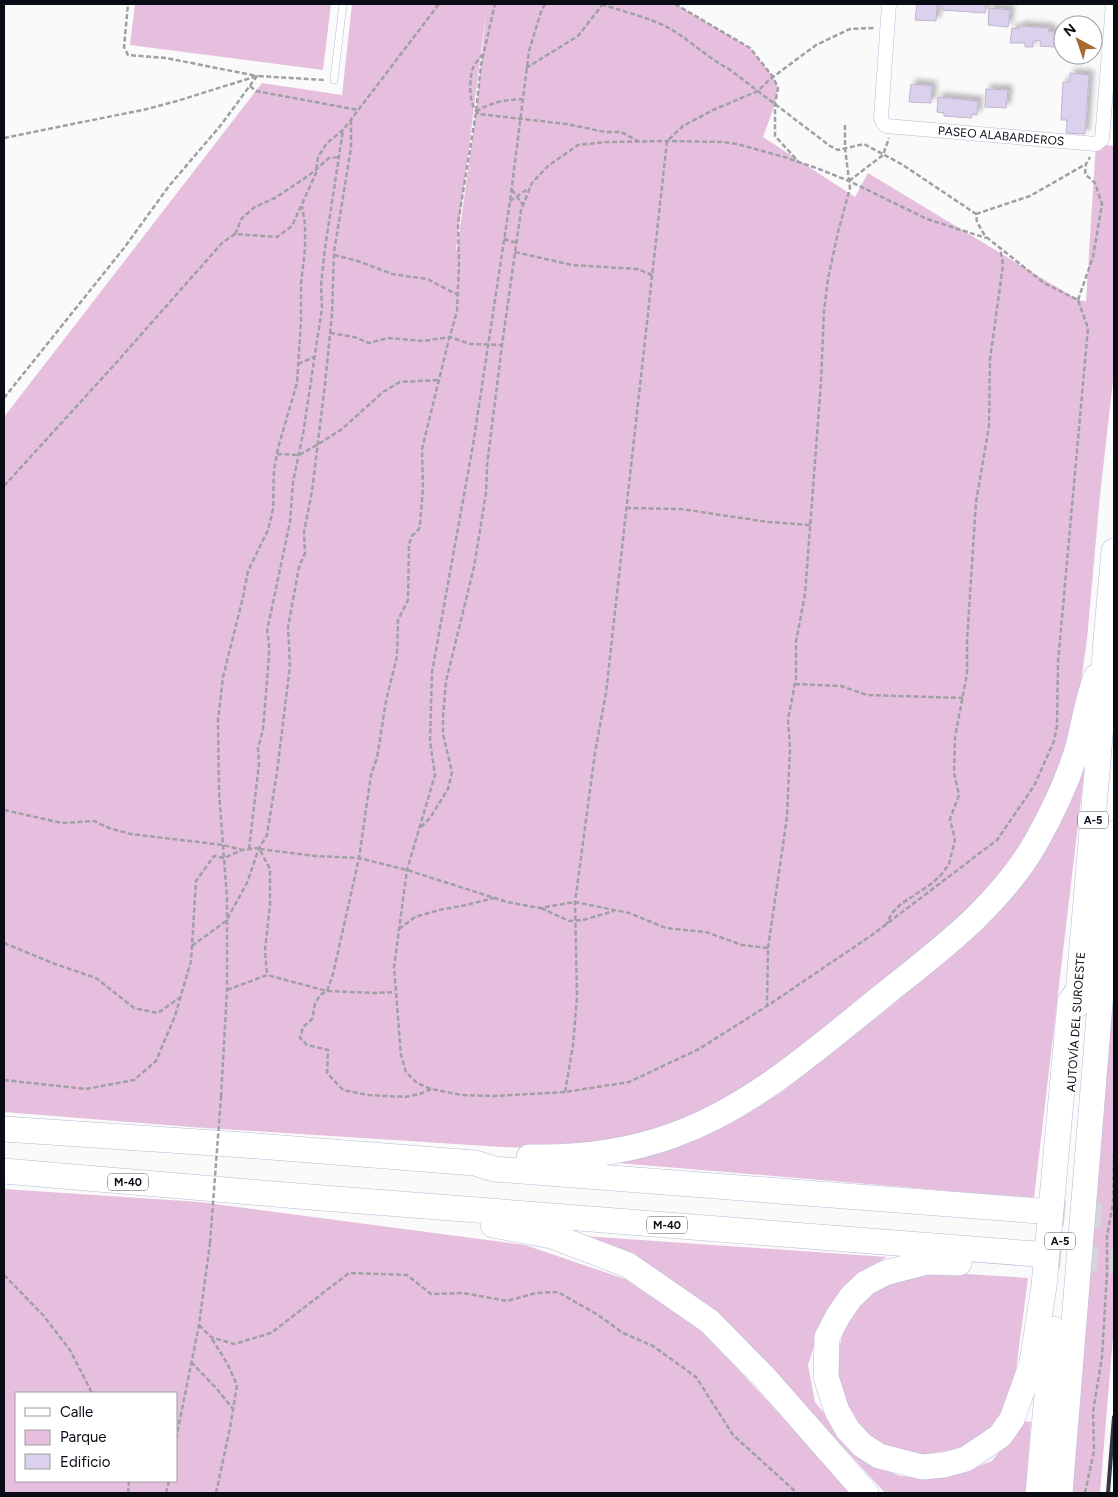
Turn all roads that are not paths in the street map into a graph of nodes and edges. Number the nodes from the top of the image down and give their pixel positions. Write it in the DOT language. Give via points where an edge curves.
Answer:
graph roads {
  1 [pos="343,4"];
  2 [pos="889,4"];
  3 [pos="1113,4"];
  4 [pos="334,80"];
  5 [pos="1114,550"];
  6 [pos="1105,651"];
  7 [pos="1114,834"];
  8 [pos="1079,989"];
  9 [pos="4,1130"];
  10 [pos="475,1163"];
  11 [pos="4,1170"];
  12 [pos="298,1196"];
  13 [pos="1040,1210"];
  14 [pos="866,1493"];
  15 [pos="1038,1493"];
  16 [pos="1060,1493"];
  1 -- 4 [label="lane"];
  2 -- 3 [label="street, PASEO ALABARDEROS" via="880,118 886,126 1096,144 1102,139"];
  5 -- 6 [label="highway, AUTOVÍA DEL SUROESTE / A-5"];
  6 -- 8 [label="highway, AUTOVÍA DEL SUROESTE / A-5" via="1104,702"];
  6 -- 10 [label="highway" via="1063,791 1035,843 1003,888 967,928 796,1066 736,1108 674,1135 627,1149 557,1158 495,1157"];
  7 -- 16 [label="highway, AUTOVÍA DEL SUROESTE / A-5"];
  8 -- 12 [label="highway, M-40" via="1070,1002 1044,1286 1032,1363 1012,1419 1000,1436 966,1459 944,1465 922,1467 879,1456 848,1430 837,1412 826,1377 827,1337 851,1297 866,1283 885,1273 928,1262 970,1263 1036,1254"];
  8 -- 15 [label="highway, AUTOVÍA DEL SUROESTE / A-5"];
  9 -- 10 [label="highway"];
  10 -- 13 [label="highway" via="494,1169"];
  11 -- 12 [label="highway, M-40"];
  12 -- 14 [label="highway" via="366,1213 489,1225 552,1236 628,1265 709,1321 765,1378"];
}
